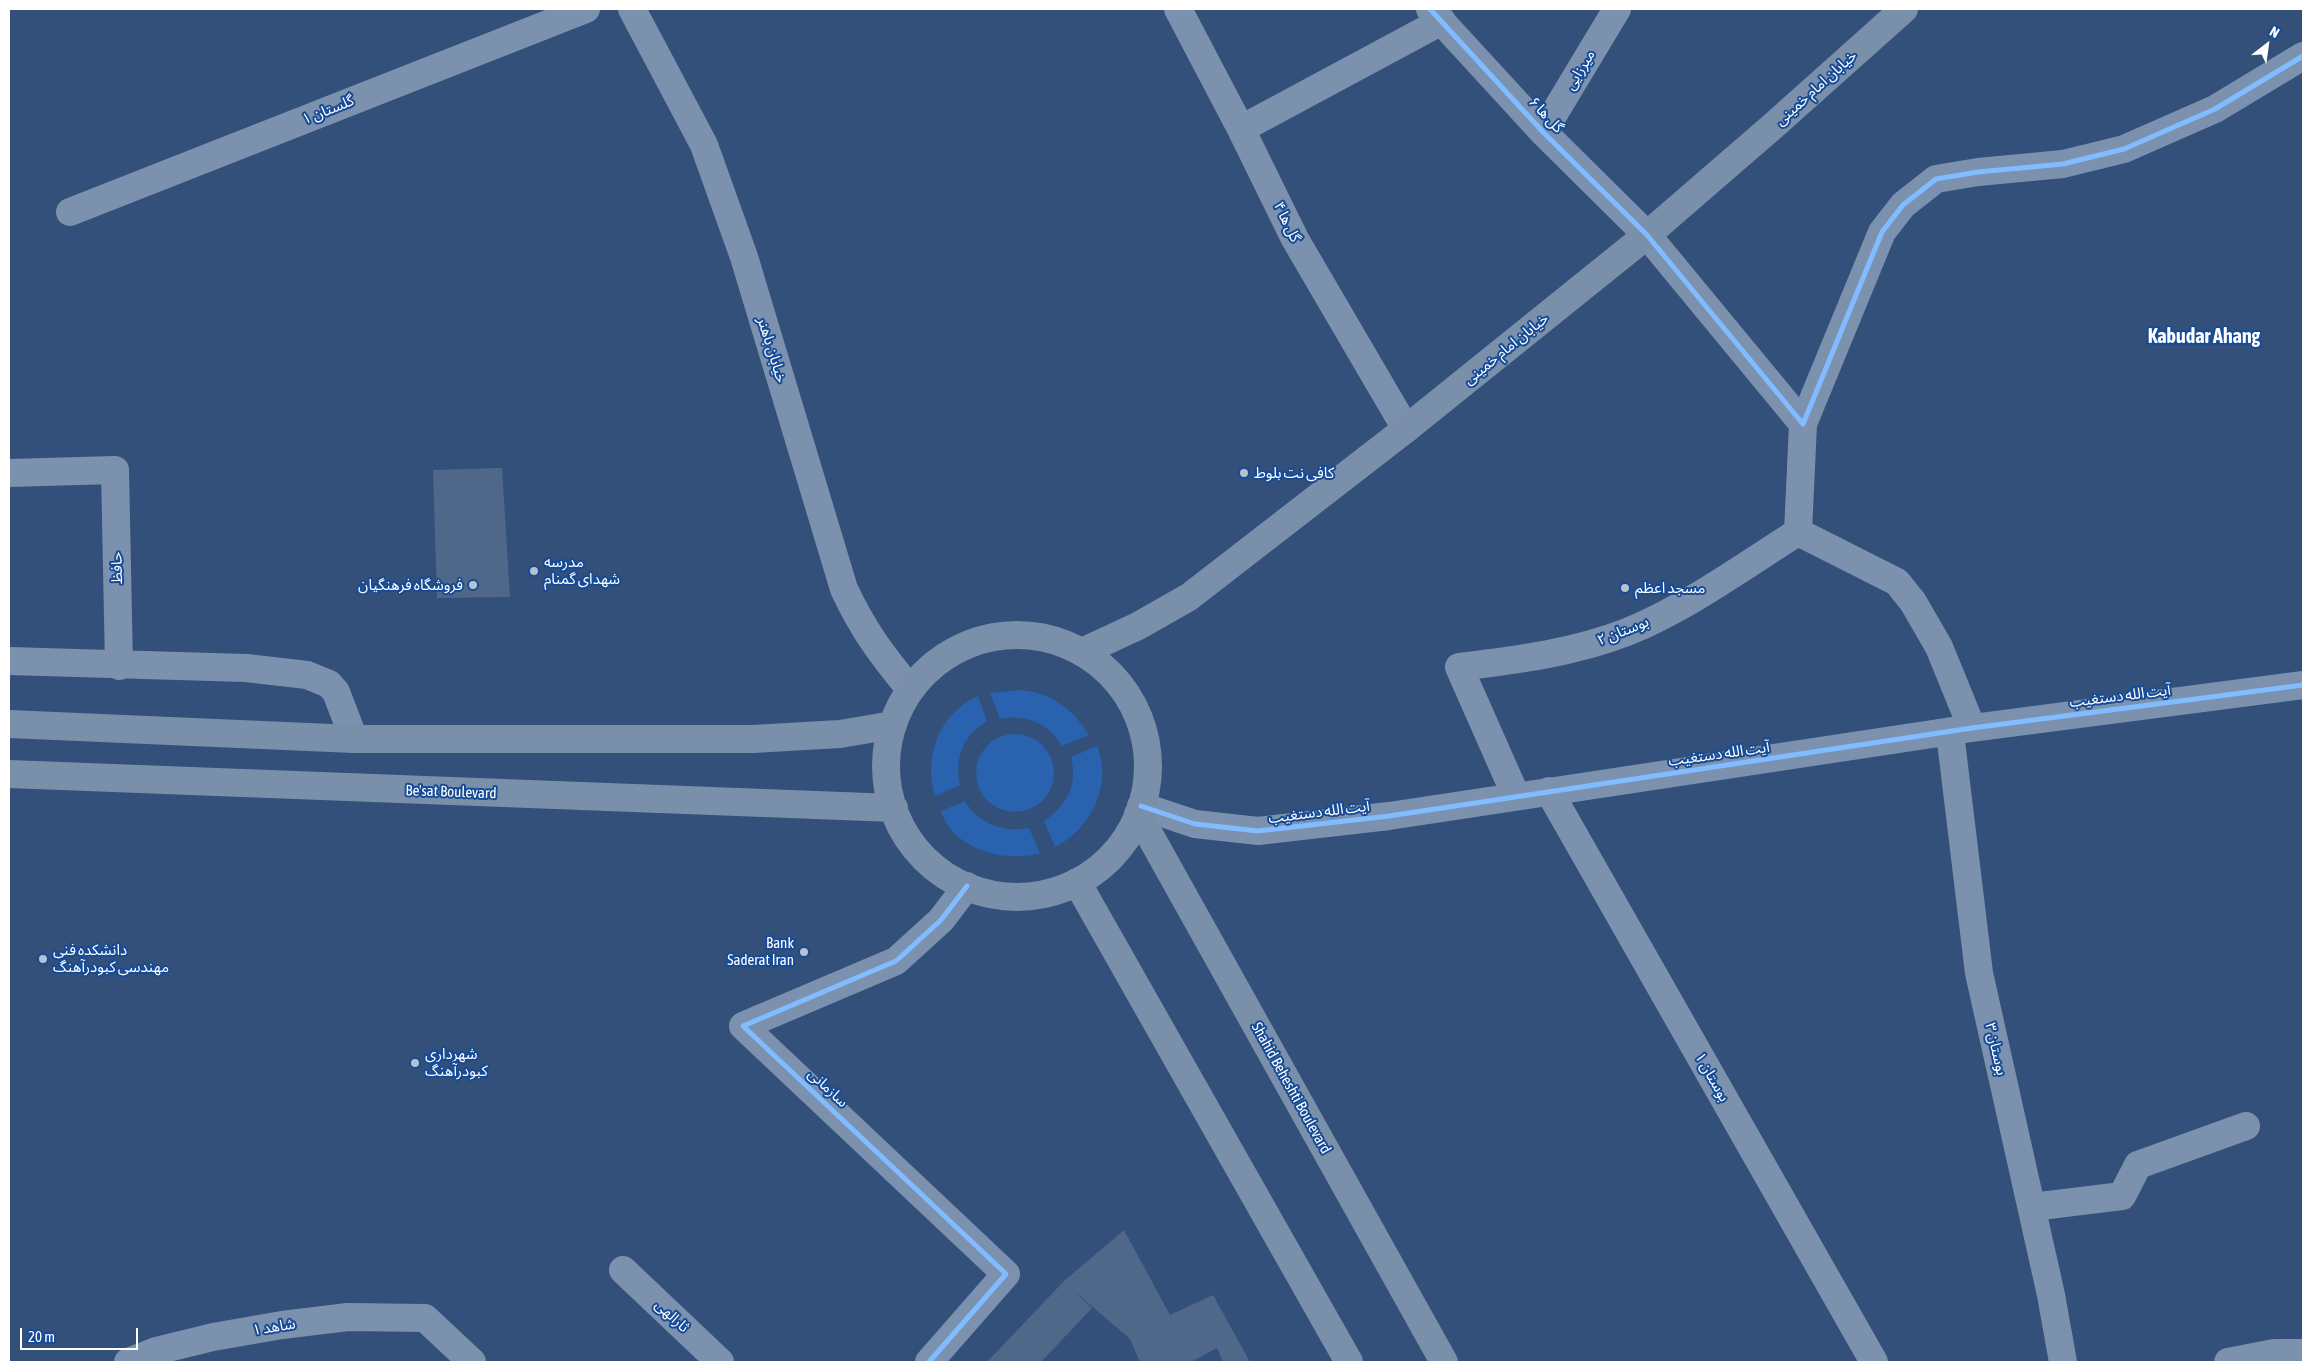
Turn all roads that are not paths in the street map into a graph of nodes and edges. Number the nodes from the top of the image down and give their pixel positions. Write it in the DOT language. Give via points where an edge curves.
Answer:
graph roads {
  1 [pos="586,9"];
  2 [pos="632,9"];
  3 [pos="1178,9"];
  4 [pos="1617,9"];
  5 [pos="1904,9"];
  6 [pos="1436,15"];
  7 [pos="2303,56"];
  8 [pos="1241,129"];
  9 [pos="1543,132"];
  10 [pos="70,212"];
  11 [pos="1647,235"];
  12 [pos="1803,424"];
  13 [pos="1406,429"];
  14 [pos="9,473"];
  15 [pos="1798,532"];
  16 [pos="1082,652"];
  17 [pos="9,661"];
  18 [pos="120,666"];
  19 [pos="2303,685"];
  20 [pos="910,689"];
  21 [pos="9,724"];
  22 [pos="893,725"];
  23 [pos="1961,731"];
  24 [pos="354,738"];
  25 [pos="9,774"];
  26 [pos="1549,791"];
  27 [pos="1516,796"];
  28 [pos="894,808"];
  29 [pos="1140,810"];
  30 [pos="1076,882"];
  31 [pos="968,886"];
  32 [pos="2246,1126"];
  33 [pos="2032,1207"];
  34 [pos="623,1270"];
  35 [pos="2303,1353"];
  36 [pos="128,1362"];
  37 [pos="472,1362"];
  38 [pos="720,1362"];
  39 [pos="929,1362"];
  40 [pos="1349,1362"];
  41 [pos="1444,1362"];
  42 [pos="1874,1362"];
  43 [pos="2063,1362"];
  44 [pos="2228,1362"];
  1 -- 10 [label="street, گلستان ۱"];
  2 -- 20 [label="street, خیابان باهنر" via="704,145 744,256 844,589 859,622"];
  3 -- 8 [label="street, گل ها ۴"];
  4 -- 9 [label="street, میرزایی"];
  5 -- 11 [label="main road, خیابان امام خمینی"];
  6 -- 8 [label="street"];
  6 -- 9 [label="street, گل ها ۶"];
  7 -- 12 [label="street" via="2215,109 2124,149 2062,164 1936,179 1903,206 1882,232"];
  8 -- 13 [label="street, گل ها ۴" via="1294,239"];
  9 -- 11 [label="street, گل ها ۶"];
  11 -- 12 [label="street, گل ها ۶"];
  11 -- 13 [label="main road, خیابان امام خمینی"];
  12 -- 15 [label="street"];
  13 -- 16 [label="main road, خیابان امام خمینی" via="1189,597"];
  14 -- 18 [label="street, حافظ" via="115,470"];
  15 -- 23 [label="street, بوستان ۳" via="1897,582 1913,602 1939,647"];
  15 -- 27 [label="street, بوستان ۲" via="1688,601 1628,631 1579,648 1526,659 1459,667"];
  16 -- 20 [label="main road" via="1044,638 1005,635 985,639 966,645 934,664"];
  16 -- 29 [label="main road" via="1111,675 1133,705 1140,722 1147,750 1148,778"];
  17 -- 18 [label="street"];
  18 -- 24 [label="street" via="246,668 315,678 329,684 336,692"];
  19 -- 23 [label="street, آیت الله دستغیب"];
  20 -- 22 [label="main road"];
  21 -- 24 [label="main road"];
  22 -- 24 [label="main road" via="840,734 753,739"];
  22 -- 28 [label="main road" via="886,758"];
  23 -- 26 [label="street, آیت الله دستغیب"];
  23 -- 33 [label="street, بوستان ۳" via="1979,973"];
  25 -- 28 [label="main road, Be'sat Boulevard"];
  26 -- 27 [label="street, آیت الله دستغیب"];
  26 -- 42 [label="street, بوستان ۱"];
  27 -- 29 [label="street, آیت الله دستغیب" via="1258,832 1195,824"];
  28 -- 31 [label="main road" via="915,847 939,870"];
  29 -- 30 [label="main road" via="1124,842 1114,854"];
  29 -- 41 [label="main road, Shahid Beheshti Boulevard"];
  30 -- 31 [label="main road" via="1052,892 1018,896 984,892"];
  30 -- 40 [label="main road"];
  31 -- 39 [label="street, سازمانی" via="941,920 896,961 743,1026 1006,1274"];
  32 -- 33 [label="street" via="2138,1165 2122,1196"];
  33 -- 43 [label="street, بوستان ۳"];
  34 -- 38 [label="street, ثارالهی"];
  35 -- 44 [label="street" via="2274,1353"];
  36 -- 37 [label="street, شاهد ۱" via="203,1339 348,1317 425,1318"];
}
